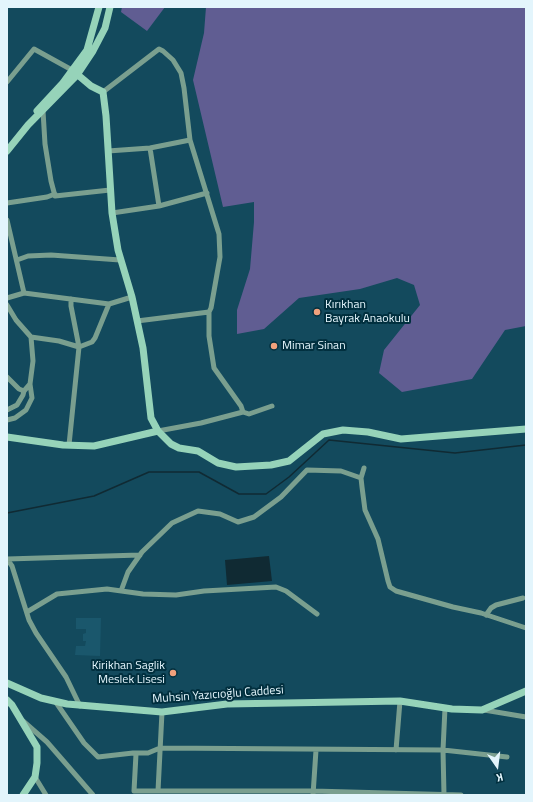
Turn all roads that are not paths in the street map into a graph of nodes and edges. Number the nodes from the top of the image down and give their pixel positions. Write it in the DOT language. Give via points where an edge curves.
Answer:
graph roads {
  1 [pos="99,7"];
  2 [pos="110,7"];
  3 [pos="75,73"];
  4 [pos="7,82"];
  5 [pos="102,92"];
  6 [pos="43,111"];
  7 [pos="190,140"];
  8 [pos="7,144"];
  9 [pos="150,148"];
  10 [pos="7,150"];
  11 [pos="108,151"];
  12 [pos="110,190"];
  13 [pos="207,193"];
  14 [pos="55,196"];
  15 [pos="7,203"];
  16 [pos="159,206"];
  17 [pos="112,212"];
  18 [pos="7,220"];
  19 [pos="17,260"];
  20 [pos="120,260"];
  21 [pos="24,293"];
  22 [pos="132,297"];
  23 [pos="7,298"];
  24 [pos="71,299"];
  25 [pos="108,304"];
  26 [pos="7,305"];
  27 [pos="209,312"];
  28 [pos="137,321"];
  29 [pos="31,337"];
  30 [pos="79,346"];
  31 [pos="7,377"];
  32 [pos="30,384"];
  33 [pos="24,391"];
  34 [pos="272,406"];
  35 [pos="7,410"];
  36 [pos="243,412"];
  37 [pos="7,420"];
  38 [pos="526,429"];
  39 [pos="158,431"];
  40 [pos="7,437"];
  41 [pos="69,445"];
  42 [pos="364,468"];
  43 [pos="361,478"];
  44 [pos="140,555"];
  45 [pos="7,559"];
  46 [pos="121,591"];
  47 [pos="523,598"];
  48 [pos="27,612"];
  49 [pos="316,614"];
  50 [pos="486,615"];
  51 [pos="526,628"];
  52 [pos="7,683"];
  53 [pos="526,691"];
  54 [pos="7,700"];
  55 [pos="55,701"];
  56 [pos="400,701"];
  57 [pos="80,706"];
  58 [pos="445,708"];
  59 [pos="482,710"];
  60 [pos="162,712"];
  61 [pos="18,716"];
  62 [pos="526,717"];
  63 [pos="160,748"];
  64 [pos="316,750"];
  65 [pos="396,750"];
  66 [pos="444,750"];
  67 [pos="133,752"];
  68 [pos="507,757"];
  69 [pos="35,777"];
  70 [pos="158,791"];
  71 [pos="184,793"];
  72 [pos="313,793"];
  73 [pos="444,794"];
  74 [pos="23,795"];
  75 [pos="46,795"];
  76 [pos="92,795"];
  77 [pos="461,795"];
  1 -- 3 [label="street" via="87,50"];
  2 -- 3 [label="street" via="105,28 93,51"];
  3 -- 4 [label="street" via="34,49"];
  3 -- 5 [label="street"];
  3 -- 6 [label="street"];
  3 -- 8 [label="street"];
  5 -- 7 [label="street" via="159,49 163,51 173,60 181,74"];
  5 -- 11 [label="street"];
  6 -- 10 [label="street"];
  6 -- 14 [label="street" via="45,144"];
  7 -- 9 [label="street"];
  7 -- 13 [label="street"];
  9 -- 11 [label="street"];
  9 -- 16 [label="street"];
  11 -- 12 [label="street"];
  12 -- 14 [label="street"];
  12 -- 17 [label="street"];
  13 -- 16 [label="street"];
  13 -- 27 [label="street" via="219,234 220,257"];
  14 -- 15 [label="street"];
  16 -- 17 [label="street"];
  17 -- 20 [label="street"];
  18 -- 19 [label="street"];
  19 -- 20 [label="street" via="28,256 51,255"];
  19 -- 21 [label="street"];
  20 -- 22 [label="street"];
  21 -- 23 [label="street"];
  21 -- 24 [label="street"];
  22 -- 25 [label="street"];
  22 -- 28 [label="street"];
  24 -- 25 [label="street"];
  24 -- 30 [label="street"];
  25 -- 30 [label="street" via="95,338 92,342"];
  26 -- 29 [label="street"];
  27 -- 28 [label="street"];
  27 -- 36 [label="street" via="209,336 214,368"];
  28 -- 39 [label="street" via="143,348 151,418"];
  29 -- 30 [label="street"];
  29 -- 32 [label="street" via="33,362"];
  30 -- 41 [label="street"];
  31 -- 33 [label="street"];
  32 -- 33 [label="street"];
  32 -- 37 [label="street" via="32,398 26,410"];
  33 -- 35 [label="street" via="17,405"];
  34 -- 36 [label="street" via="249,414"];
  36 -- 39 [label="street"];
  38 -- 39 [label="street" via="401,439 343,430 323,434 289,461 236,467 218,463 198,451 179,448"];
  39 -- 41 [label="street" via="94,446"];
  40 -- 41 [label="street"];
  42 -- 43 [label="street"];
  43 -- 44 [label="street" via="341,471 307,470 281,497 254,516 238,522 220,514 198,511 172,523"];
  43 -- 50 [label="street" via="366,510 378,539 390,587 396,591"];
  44 -- 45 [label="street"];
  44 -- 46 [label="street" via="128,572"];
  45 -- 48 [label="street" via="12,566"];
  46 -- 48 [label="street" via="107,589 56,594"];
  46 -- 49 [label="street" via="176,595 276,587 286,591"];
  47 -- 50 [label="street" via="496,605"];
  48 -- 57 [label="street" via="36,633 66,677"];
  50 -- 51 [label="street"];
  52 -- 55 [label="street, Muhsin Yazıcıoğlu Caddesi" via="40,698"];
  53 -- 59 [label="street"];
  54 -- 61 [label="street"];
  55 -- 57 [label="street, Muhsin Yazıcıoğlu Caddesi"];
  55 -- 67 [label="street" via="84,743 98,757"];
  56 -- 58 [label="street, Muhsin Yazıcıoğlu Caddesi"];
  56 -- 60 [label="street, Muhsin Yazıcıoğlu Caddesi" via="227,704"];
  56 -- 65 [label="street"];
  57 -- 60 [label="street, Muhsin Yazıcıoğlu Caddesi"];
  58 -- 59 [label="street, Muhsin Yazıcıoğlu Caddesi"];
  58 -- 66 [label="street"];
  59 -- 62 [label="street"];
  60 -- 63 [label="street"];
  61 -- 69 [label="street" via="37,747"];
  61 -- 76 [label="street" via="47,742"];
  63 -- 64 [label="street"];
  63 -- 67 [label="street" via="148,752"];
  63 -- 70 [label="street"];
  64 -- 65 [label="street"];
  64 -- 72 [label="street"];
  65 -- 66 [label="street"];
  66 -- 68 [label="street"];
  66 -- 73 [label="street"];
  67 -- 70 [label="street" via="136,754 134,791"];
  69 -- 74 [label="street"];
  69 -- 75 [label="street"];
  70 -- 71 [label="street"];
  71 -- 72 [label="street"];
  72 -- 73 [label="street"];
  73 -- 77 [label="street"];
}
